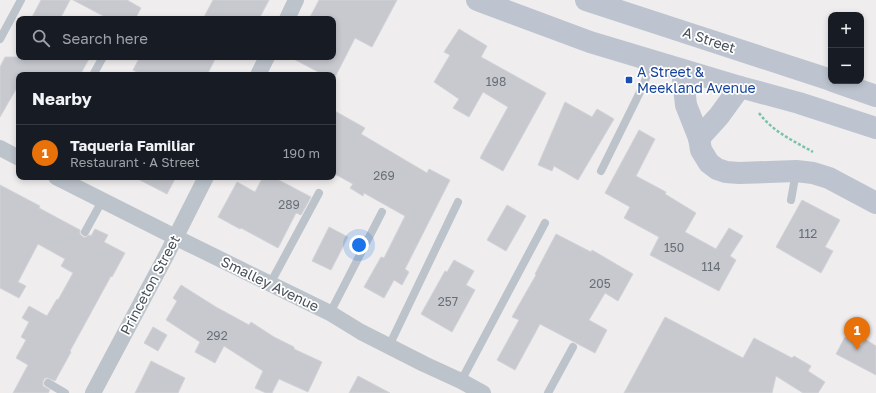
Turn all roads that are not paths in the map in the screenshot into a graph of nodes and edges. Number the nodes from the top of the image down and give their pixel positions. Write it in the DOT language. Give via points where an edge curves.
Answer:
graph roads {
  1 [pos="21,0"];
  2 [pos="296,0"];
  3 [pos="477,0"];
  4 [pos="586,0"];
  5 [pos="288,16"];
  6 [pos="0,40"];
  7 [pos="101,60"];
  8 [pos="266,60"];
  9 [pos="654,61"];
  10 [pos="682,70"];
  11 [pos="95,72"];
  12 [pos="260,72"];
  13 [pos="828,80"];
  14 [pos="841,84"];
  15 [pos="740,87"];
  16 [pos="876,96"];
  17 [pos="876,128"];
  18 [pos="699,138"];
  19 [pos="0,148"];
  20 [pos="16,156"];
  21 [pos="796,171"];
  22 [pos="601,172"];
  23 [pos="62,180"];
  24 [pos="204,180"];
  25 [pos="318,193"];
  26 [pos="791,200"];
  27 [pos="102,201"];
  28 [pos="458,202"];
  29 [pos="876,203"];
  30 [pos="382,212"];
  31 [pos="545,224"];
  32 [pos="85,232"];
  33 [pos="175,238"];
  34 [pos="270,284"];
  35 [pos="330,313"];
  36 [pos="390,346"];
  37 [pos="572,347"];
  38 [pos="461,381"];
  39 [pos="48,384"];
  40 [pos="65,393"];
  41 [pos="93,393"];
  42 [pos="483,393"];
  43 [pos="548,393"];
  1 -- 6 [label="lane"];
  2 -- 5 [label="street"];
  3 -- 9 [label="main road" via="590,42"];
  4 -- 13 [label="main road, A Street"];
  7 -- 11 [label="lane"];
  8 -- 12 [label="street"];
  9 -- 10 [label="main road"];
  9 -- 22 [label="lane"];
  10 -- 15 [label="main road"];
  10 -- 18 [label="main road" via="686,105"];
  14 -- 16 [label="main road, A Street"];
  15 -- 17 [label="main road"];
  15 -- 18 [label="main road"];
  18 -- 21 [label="main road" via="701,150 709,163 717,169 739,174"];
  19 -- 20 [label="street"];
  21 -- 26 [label="lane"];
  21 -- 29 [label="main road" via="829,178"];
  23 -- 27 [label="street, Smalley Avenue"];
  24 -- 33 [label="street, Princeton Street"];
  25 -- 34 [label="lane"];
  27 -- 32 [label="lane"];
  27 -- 33 [label="street, Smalley Avenue"];
  28 -- 36 [label="lane"];
  30 -- 35 [label="lane"];
  31 -- 38 [label="lane"];
  33 -- 34 [label="street, Smalley Avenue"];
  33 -- 41 [label="street, Princeton Street"];
  34 -- 35 [label="street, Smalley Avenue"];
  35 -- 36 [label="street, Smalley Avenue"];
  36 -- 38 [label="street, Smalley Avenue"];
  37 -- 43 [label="lane"];
  38 -- 42 [label="street, Smalley Avenue"];
  39 -- 40 [label="lane"];
}
